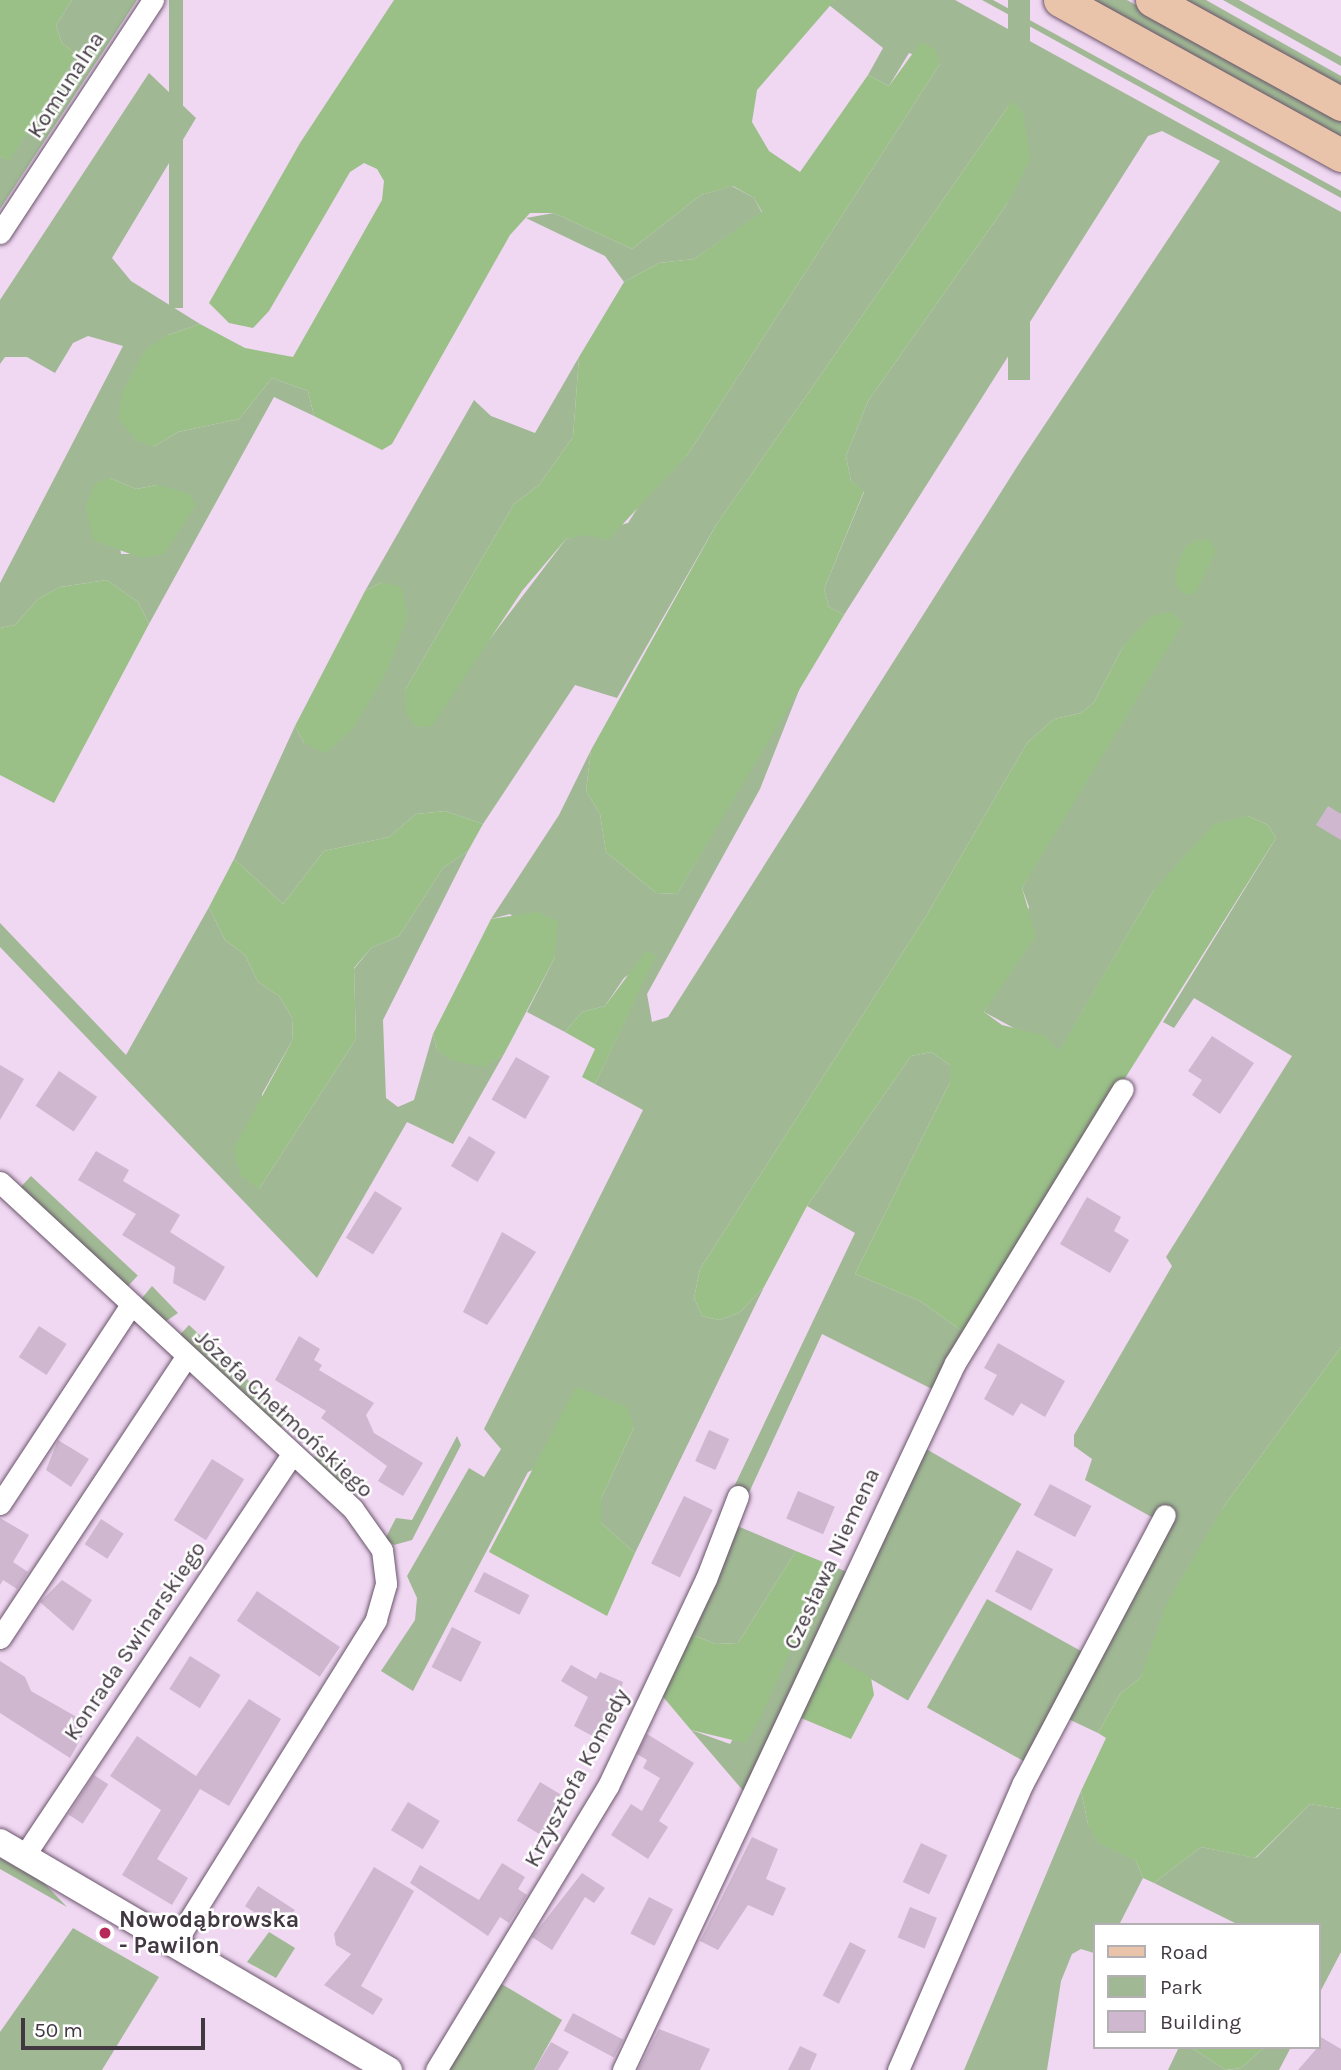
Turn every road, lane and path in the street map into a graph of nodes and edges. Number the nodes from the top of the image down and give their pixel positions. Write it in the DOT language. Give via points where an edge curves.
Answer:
graph roads {
  1 [pos="153,0"];
  2 [pos="1060,0"];
  3 [pos="1152,0"];
  4 [pos="1341,104"];
  5 [pos="1341,155"];
  6 [pos="0,233"];
  7 [pos="1123,1089"];
  8 [pos="0,1182"];
  9 [pos="130,1306"];
  10 [pos="185,1359"];
  11 [pos="291,1455"];
  12 [pos="738,1496"];
  13 [pos="0,1504"];
  14 [pos="1165,1516"];
  15 [pos="0,1638"];
  16 [pos="0,1842"];
  17 [pos="24,1856"];
  18 [pos="174,1945"];
  19 [pos="389,2070"];
  20 [pos="436,2070"];
  21 [pos="623,2070"];
  22 [pos="898,2070"];
  1 -- 6 [label="street, Komunalna"];
  2 -- 5 [label="main road"];
  3 -- 4 [label="main road"];
  7 -- 21 [label="street, Czesława Niemena" via="955,1363"];
  8 -- 9 [label="street, Józefa Chełmońskiego"];
  9 -- 10 [label="street, Józefa Chełmońskiego"];
  9 -- 13 [label="street"];
  10 -- 11 [label="street, Józefa Chełmońskiego"];
  10 -- 15 [label="street"];
  11 -- 17 [label="street, Konrada Swinarskiego"];
  11 -- 18 [label="street, Józefa Chełmońskiego" via="353,1509 382,1550 386,1584 376,1620"];
  12 -- 20 [label="street, Krzysztofa Komedy" via="706,1579 608,1786"];
  14 -- 22 [label="street" via="1023,1783"];
  16 -- 17 [label="street"];
  17 -- 18 [label="street"];
  18 -- 19 [label="street"];
}
